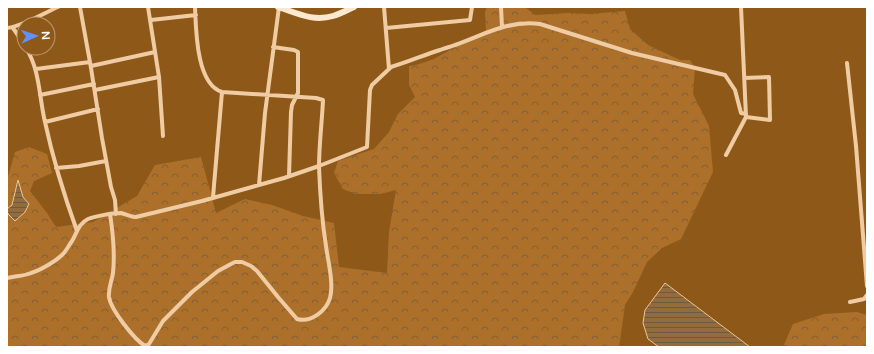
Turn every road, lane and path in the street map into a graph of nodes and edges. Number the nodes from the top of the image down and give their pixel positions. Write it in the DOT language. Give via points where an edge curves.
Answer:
graph roads {
  1 [pos="58,7"];
  2 [pos="80,7"];
  3 [pos="148,7"];
  4 [pos="195,7"];
  5 [pos="278,7"];
  6 [pos="354,7"];
  7 [pos="384,7"];
  8 [pos="472,7"];
  9 [pos="501,7"];
  10 [pos="741,7"];
  11 [pos="196,15"];
  12 [pos="150,20"];
  13 [pos="502,27"];
  14 [pos="7,28"];
  15 [pos="12,28"];
  16 [pos="386,28"];
  17 [pos="16,33"];
  18 [pos="273,47"];
  19 [pos="155,52"];
  20 [pos="31,56"];
  21 [pos="847,63"];
  22 [pos="90,64"];
  23 [pos="36,70"];
  24 [pos="389,70"];
  25 [pos="159,77"];
  26 [pos="744,78"];
  27 [pos="94,84"];
  28 [pos="95,90"];
  29 [pos="222,92"];
  30 [pos="267,94"];
  31 [pos="40,95"];
  32 [pos="297,96"];
  33 [pos="98,109"];
  34 [pos="746,115"];
  35 [pos="45,122"];
  36 [pos="163,136"];
  37 [pos="726,155"];
  38 [pos="106,161"];
  39 [pos="319,166"];
  40 [pos="56,168"];
  41 [pos="289,176"];
  42 [pos="259,185"];
  43 [pos="213,197"];
  44 [pos="110,214"];
  45 [pos="116,214"];
  46 [pos="77,231"];
  47 [pos="7,278"];
  48 [pos="867,286"];
  49 [pos="867,295"];
  50 [pos="850,302"];
  1 -- 15 [label="street"];
  2 -- 22 [label="street"];
  3 -- 12 [label="street"];
  4 -- 11 [label="street"];
  5 -- 6 [label="street" via="319,19 334,16"];
  5 -- 18 [label="street"];
  7 -- 16 [label="street"];
  8 -- 16 [label="street" via="470,20"];
  9 -- 13 [label="street"];
  10 -- 26 [label="street"];
  11 -- 12 [label="street"];
  11 -- 29 [label="street" via="199,54 204,74 209,82"];
  12 -- 19 [label="street"];
  13 -- 24 [label="street"];
  13 -- 34 [label="street" via="514,24 540,24 632,53 726,75 735,90 741,113"];
  14 -- 15 [label="street"];
  15 -- 17 [label="street"];
  16 -- 24 [label="street"];
  18 -- 30 [label="street"];
  18 -- 32 [label="street" via="298,52"];
  19 -- 22 [label="street"];
  19 -- 25 [label="street"];
  20 -- 23 [label="street"];
  21 -- 48 [label="street"];
  22 -- 23 [label="street"];
  22 -- 27 [label="street"];
  23 -- 31 [label="street"];
  24 -- 39 [label="street" via="370,90 367,147"];
  25 -- 28 [label="street"];
  25 -- 36 [label="street"];
  26 -- 34 [label="street"];
  26 -- 34 [label="street" via="769,77 770,120"];
  27 -- 28 [label="street"];
  27 -- 31 [label="street"];
  28 -- 33 [label="street"];
  29 -- 30 [label="street"];
  29 -- 43 [label="street"];
  30 -- 32 [label="street"];
  30 -- 42 [label="street"];
  31 -- 35 [label="street"];
  32 -- 39 [label="street" via="323,100"];
  32 -- 41 [label="street" via="291,112"];
  33 -- 35 [label="street"];
  33 -- 38 [label="street"];
  34 -- 37 [label="street"];
  35 -- 40 [label="street"];
  38 -- 40 [label="street"];
  38 -- 45 [label="street"];
  39 -- 41 [label="street"];
  39 -- 44 [label="street" via="331,282 330,297 321,312 305,320 294,316 254,268 242,262 235,262 218,271 192,292 163,321 149,344 145,346 124,325 109,297 113,274"];
  40 -- 46 [label="street"];
  41 -- 42 [label="street"];
  42 -- 43 [label="street"];
  43 -- 45 [label="street" via="136,217"];
  44 -- 45 [label="street"];
  44 -- 46 [label="street" via="88,219"];
  46 -- 47 [label="street" via="64,254 30,274"];
  49 -- 50 [label="street" via="864,299"];
}
